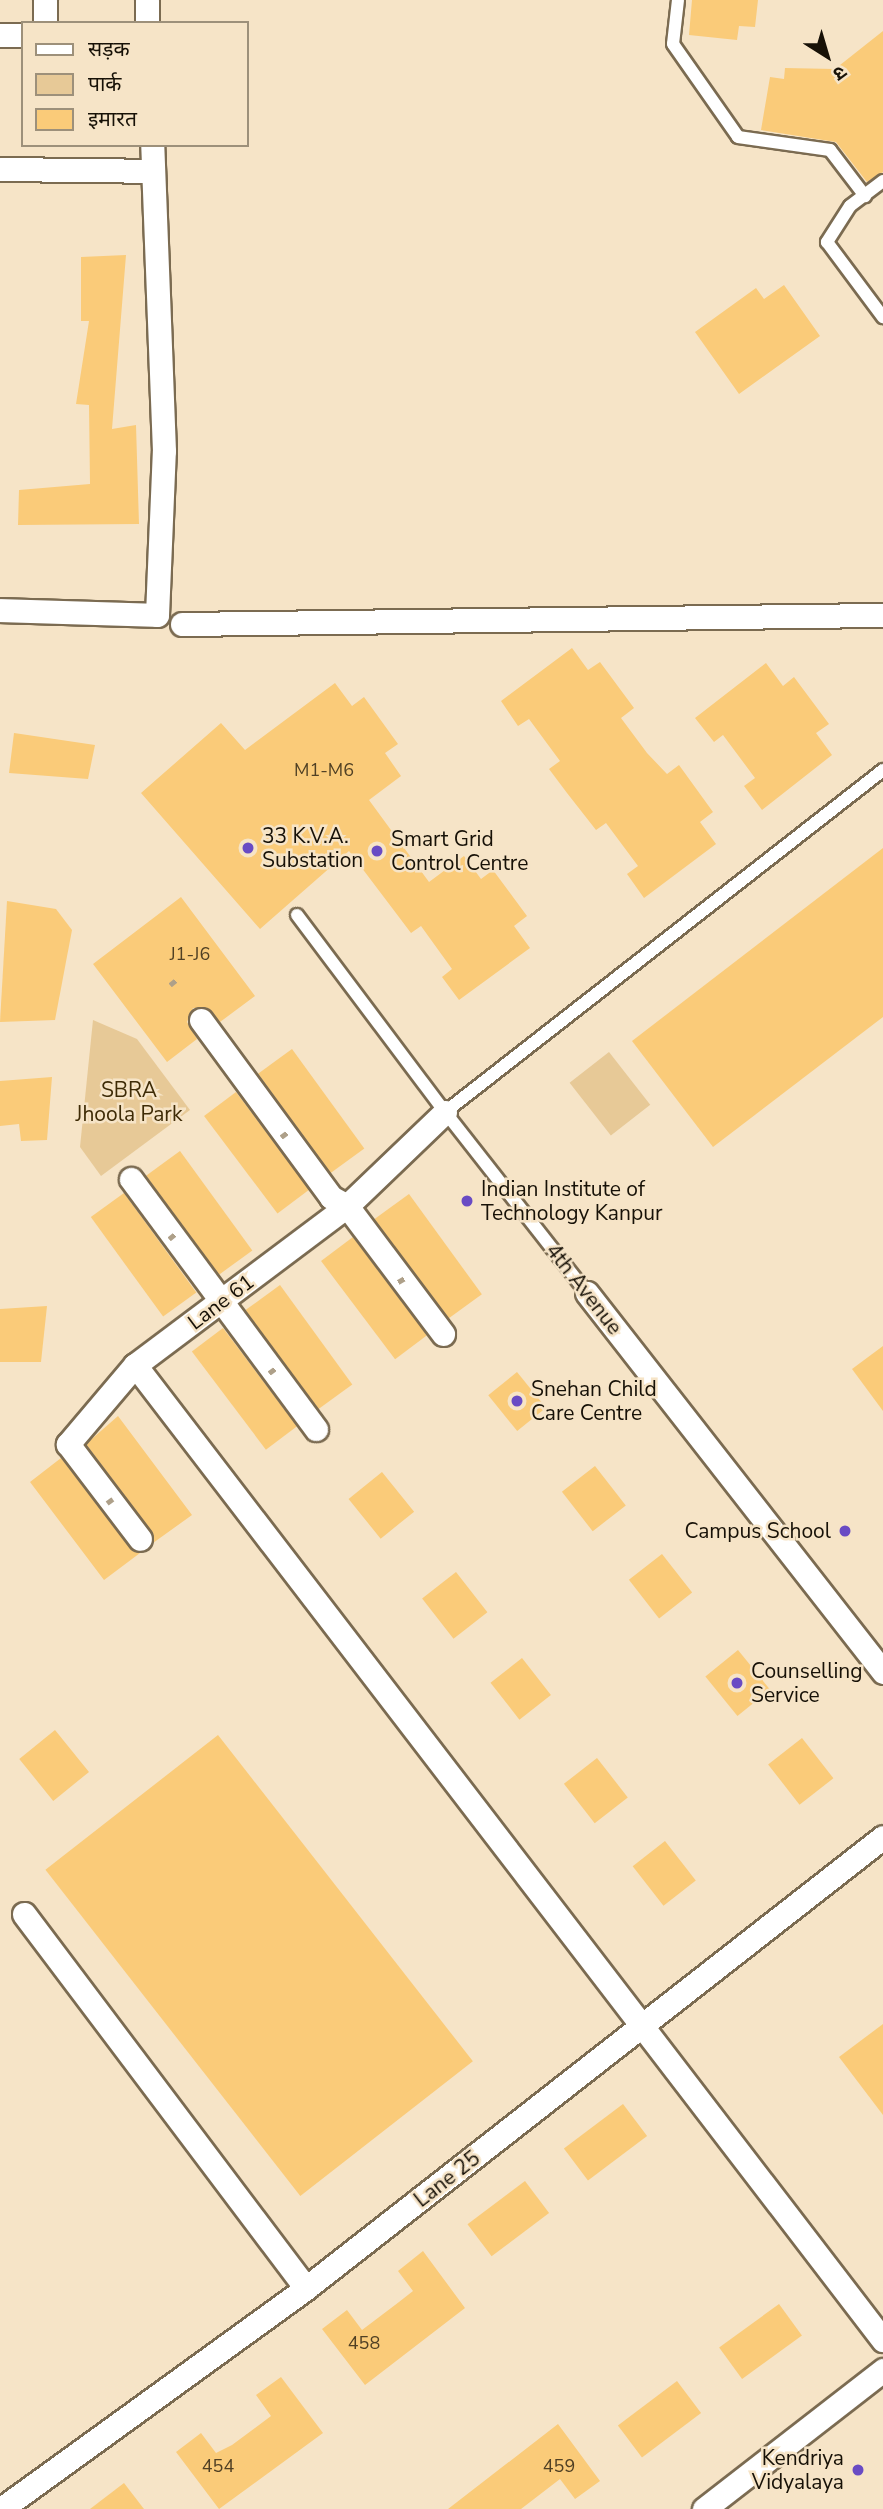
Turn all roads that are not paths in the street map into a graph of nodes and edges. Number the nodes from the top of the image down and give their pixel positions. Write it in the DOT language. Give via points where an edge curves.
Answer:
graph roads {
  1 [pos="45,0"];
  2 [pos="147,0"];
  3 [pos="678,0"];
  4 [pos="45,21"];
  5 [pos="148,21"];
  6 [pos="0,34"];
  7 [pos="21,35"];
  8 [pos="152,147"];
  9 [pos="0,169"];
  10 [pos="153,171"];
  11 [pos="883,181"];
  12 [pos="865,196"];
  13 [pos="883,317"];
  14 [pos="0,610"];
  15 [pos="883,615"];
  16 [pos="182,624"];
  17 [pos="883,770"];
  18 [pos="297,915"];
  19 [pos="201,1020"];
  20 [pos="446,1112"];
  21 [pos="131,1180"];
  22 [pos="347,1206"];
  23 [pos="587,1293"];
  24 [pos="221,1302"];
  25 [pos="443,1334"];
  26 [pos="135,1365"];
  27 [pos="316,1429"];
  28 [pos="140,1539"];
  29 [pos="883,1672"];
  30 [pos="883,1837"];
  31 [pos="24,1914"];
  32 [pos="643,2027"];
  33 [pos="306,2288"];
  34 [pos="883,2340"];
  35 [pos="883,2370"];
  36 [pos="1,2509"];
  37 [pos="704,2509"];
  1 -- 4 [label="street"];
  2 -- 5 [label="street"];
  3 -- 12 [label="lane" via="673,44 738,137 830,150"];
  6 -- 7 [label="street"];
  8 -- 10 [label="street"];
  9 -- 10 [label="street"];
  10 -- 14 [label="street" via="164,451 157,615"];
  11 -- 12 [label="lane"];
  12 -- 13 [label="lane" via="827,242"];
  15 -- 16 [label="street"];
  17 -- 20 [label="lane"];
  18 -- 20 [label="lane, 4th Avenue"];
  19 -- 22 [label="street" via="331,1197"];
  20 -- 22 [label="street, Lane 61"];
  20 -- 23 [label="lane, 4th Avenue"];
  21 -- 24 [label="street"];
  22 -- 24 [label="street, Lane 61"];
  22 -- 25 [label="street"];
  23 -- 29 [label="street, 4th Avenue"];
  24 -- 26 [label="street, Lane 61"];
  24 -- 27 [label="street"];
  26 -- 28 [label="street, Lane 61" via="68,1444"];
  26 -- 32 [label="street"];
  30 -- 32 [label="street, Lane 25"];
  31 -- 33 [label="street"];
  32 -- 33 [label="street, Lane 25"];
  32 -- 34 [label="street"];
  33 -- 36 [label="street, Lane 25"];
  35 -- 37 [label="street"];
}
